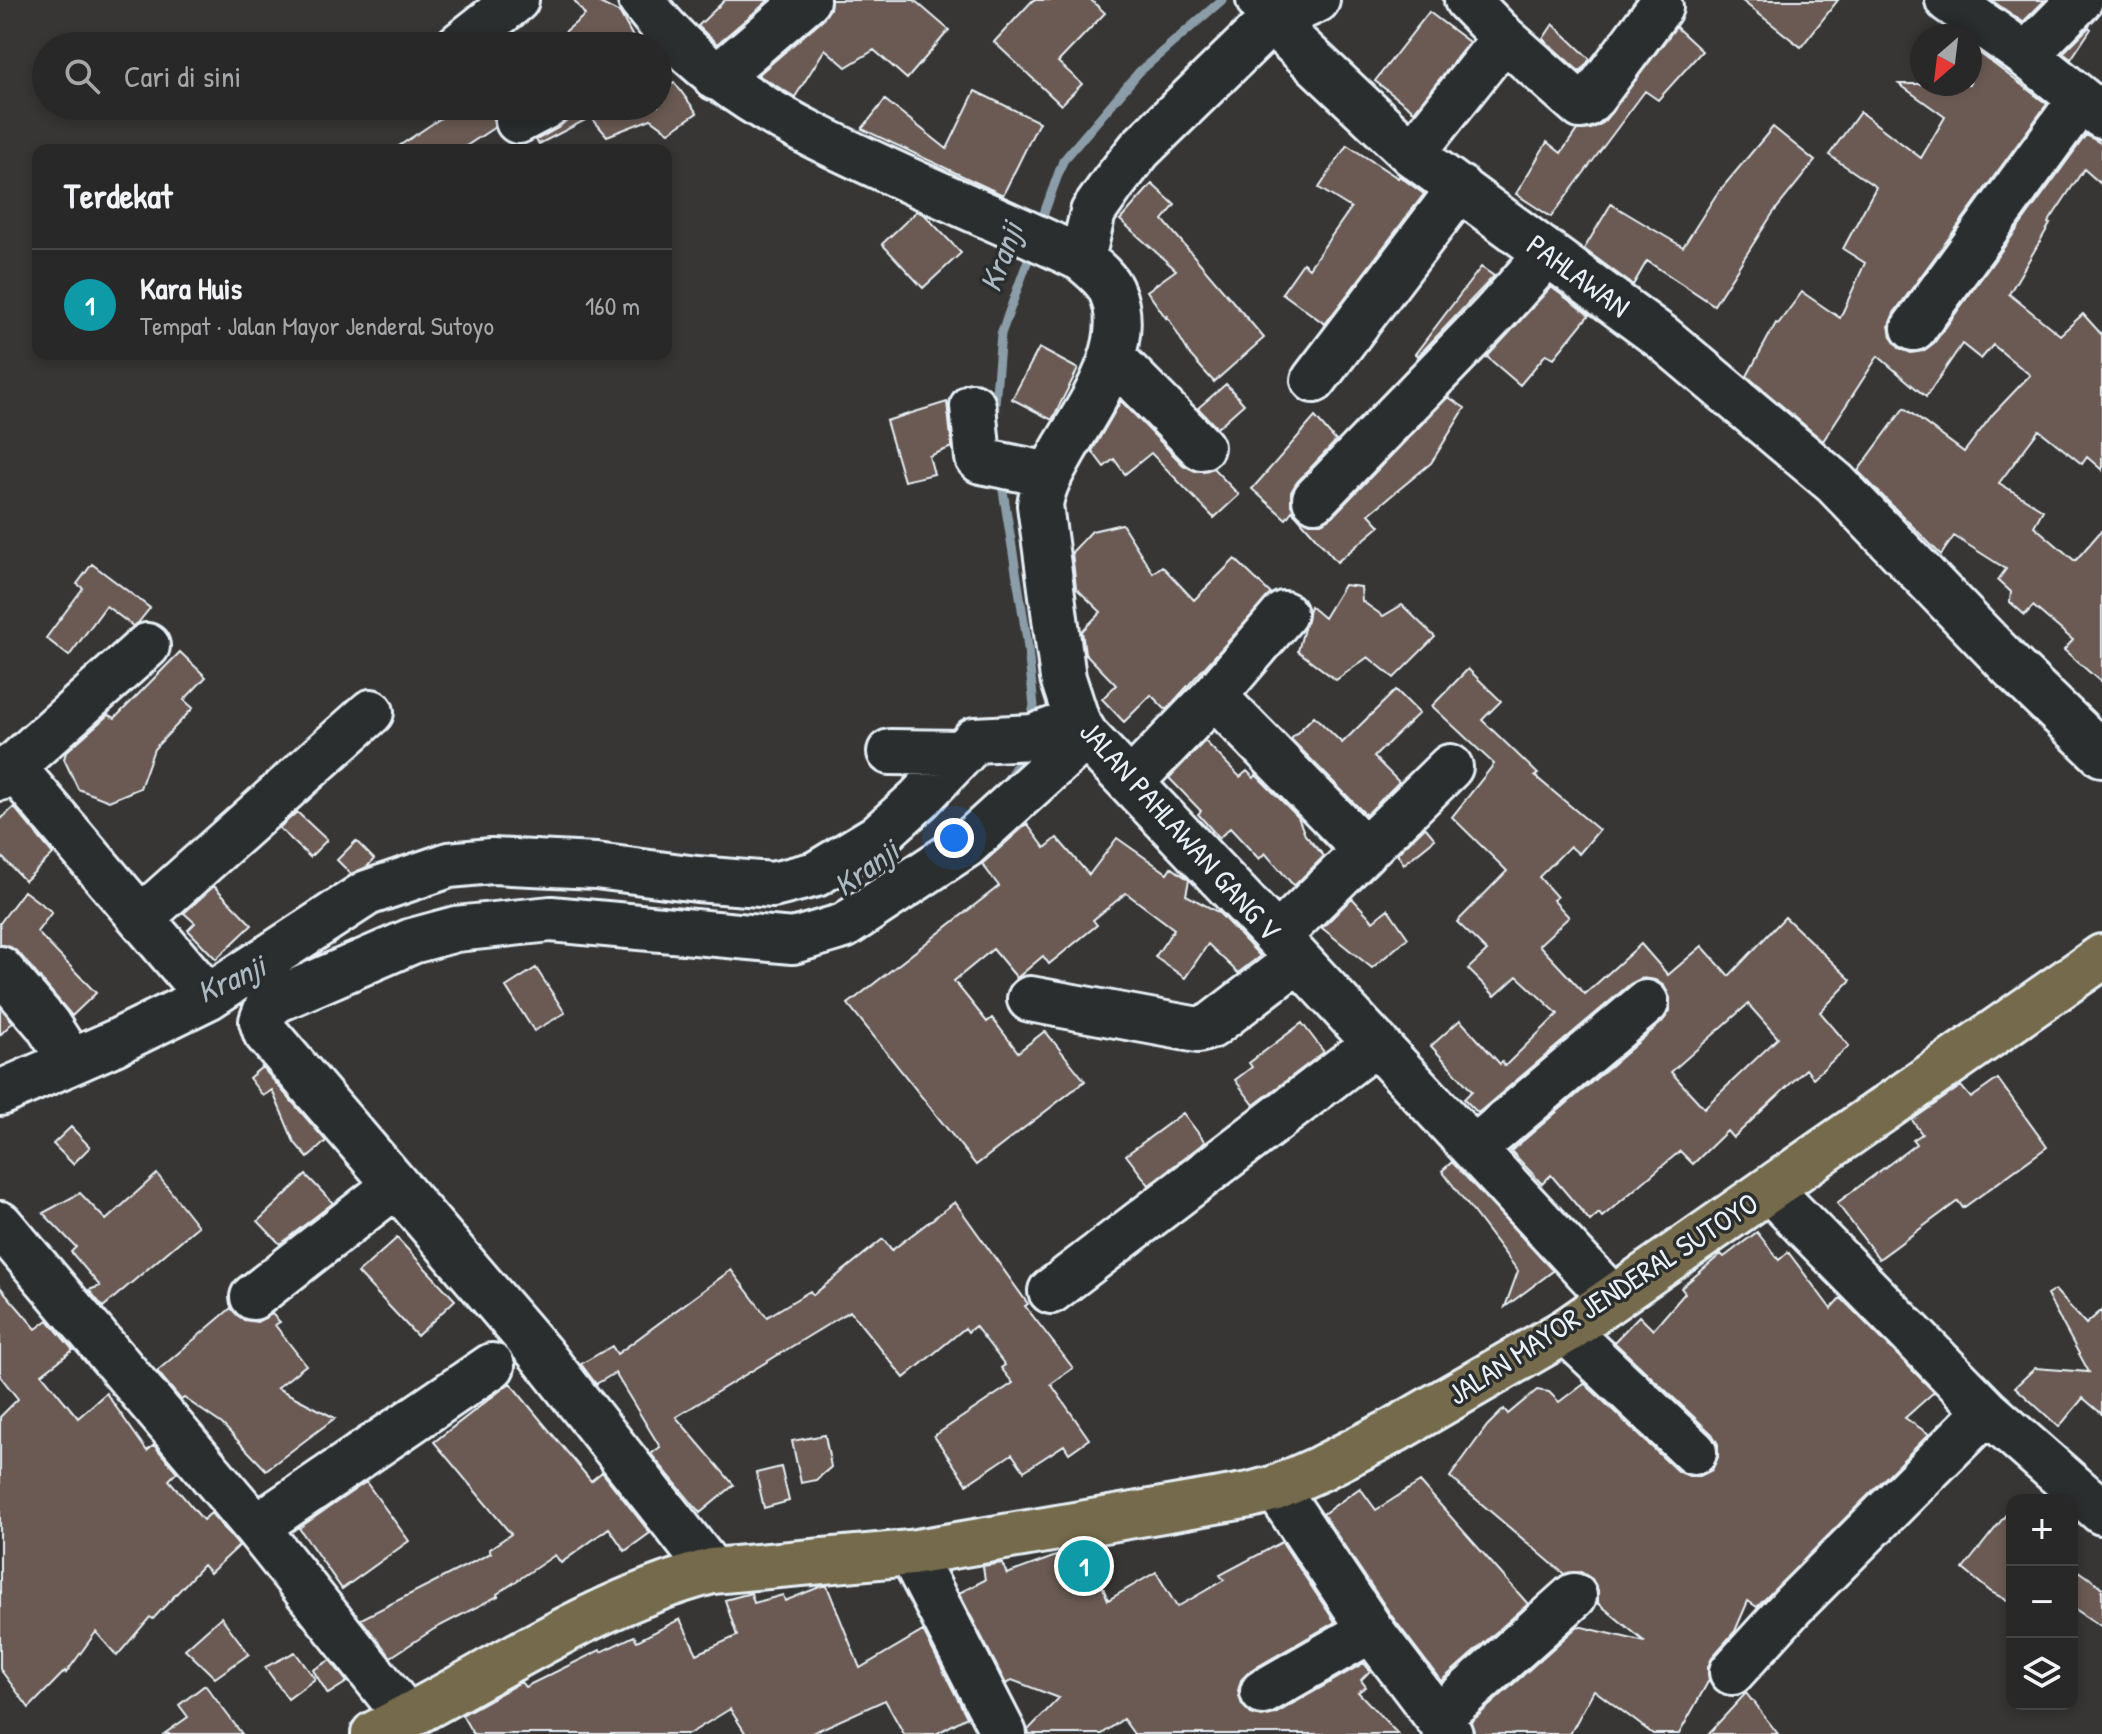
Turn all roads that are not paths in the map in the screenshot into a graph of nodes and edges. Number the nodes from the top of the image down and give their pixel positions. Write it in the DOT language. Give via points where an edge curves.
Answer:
graph roads {
  1 [pos="516,0"];
  2 [pos="807,0"];
  3 [pos="1317,0"];
  4 [pos="1467,0"];
  5 [pos="1948,0"];
  6 [pos="2080,0"];
  7 [pos="1660,7"];
  8 [pos="1265,10"];
  9 [pos="476,32"];
  10 [pos="1504,38"];
  11 [pos="672,44"];
  12 [pos="2026,55"];
  13 [pos="716,78"];
  14 [pos="2092,108"];
  15 [pos="1412,154"];
  16 [pos="1460,188"];
  17 [pos="1049,244"];
  18 [pos="1548,253"];
  19 [pos="1914,328"];
  20 [pos="1112,357"];
  21 [pos="1314,380"];
  22 [pos="973,406"];
  23 [pos="1201,447"];
  24 [pos="1017,468"];
  25 [pos="1315,499"];
  26 [pos="1284,614"];
  27 [pos="147,646"];
  28 [pos="1214,696"];
  29 [pos="371,712"];
  30 [pos="1081,728"];
  31 [pos="969,746"];
  32 [pos="890,752"];
  33 [pos="2102,754"];
  34 [pos="1450,767"];
  35 [pos="6,772"];
  36 [pos="1131,782"];
  37 [pos="1364,849"];
  38 [pos="141,918"];
  39 [pos="1287,948"];
  40 [pos="2102,957"];
  41 [pos="0,969"];
  42 [pos="208,997"];
  43 [pos="1030,999"];
  44 [pos="1646,1003"];
  45 [pos="1376,1043"];
  46 [pos="71,1061"];
  47 [pos="0,1093"];
  48 [pos="1474,1149"];
  49 [pos="396,1185"];
  50 [pos="1770,1190"];
  51 [pos="0,1224"];
  52 [pos="1051,1291"];
  53 [pos="253,1297"];
  54 [pos="1612,1298"];
  55 [pos="1566,1331"];
  56 [pos="492,1366"];
  57 [pos="1987,1411"];
  58 [pos="1694,1452"];
  59 [pos="1276,1488"];
  60 [pos="2102,1512"];
  61 [pos="256,1527"];
  62 [pos="911,1553"];
  63 [pos="712,1571"];
  64 [pos="1574,1596"];
  65 [pos="1371,1630"];
  66 [pos="1732,1672"];
  67 [pos="1263,1692"];
  68 [pos="391,1726"];
  69 [pos="1444,1726"];
  70 [pos="1004,1734"];
  1 -- 9 [label="street"];
  2 -- 13 [label="street"];
  3 -- 8 [label="street"];
  4 -- 10 [label="street"];
  5 -- 12 [label="street"];
  6 -- 12 [label="street"];
  7 -- 10 [label="street" via="1585,105 1576,104"];
  8 -- 15 [label="street, PAHLAWAN"];
  8 -- 17 [label="street" via="1140,149 1093,212"];
  10 -- 15 [label="street"];
  11 -- 13 [label="street, JALAN PAHLAWAN GANG V"];
  12 -- 14 [label="street"];
  13 -- 17 [label="street, JALAN PAHLAWAN GANG V" via="816,138"];
  14 -- 19 [label="street"];
  15 -- 16 [label="street, PAHLAWAN"];
  16 -- 18 [label="street, PAHLAWAN"];
  16 -- 21 [label="street"];
  17 -- 20 [label="street, JALAN PAHLAWAN GANG V" via="1099,273 1111,289 1117,316"];
  18 -- 25 [label="street"];
  18 -- 33 [label="street, PAHLAWAN" via="1663,338 1835,483"];
  20 -- 23 [label="street"];
  20 -- 24 [label="street, JALAN PAHLAWAN GANG V"];
  22 -- 24 [label="street" via="978,458"];
  24 -- 30 [label="street, JALAN PAHLAWAN GANG V" via="1042,493 1063,678"];
  26 -- 28 [label="street"];
  27 -- 35 [label="street"];
  28 -- 36 [label="street"];
  28 -- 37 [label="street"];
  29 -- 38 [label="street"];
  30 -- 31 [label="street"];
  30 -- 36 [label="street, JALAN PAHLAWAN GANG V"];
  30 -- 49 [label="street" via="965,846 844,926 793,941 551,919 456,929 412,941 276,1000 262,1021 266,1033"];
  31 -- 32 [label="street"];
  31 -- 42 [label="street" via="877,837 816,874 773,885 596,866 491,861 449,865 367,893"];
  34 -- 37 [label="street"];
  35 -- 38 [label="street"];
  36 -- 39 [label="street, JALAN PAHLAWAN GANG V"];
  37 -- 39 [label="street"];
  38 -- 42 [label="street"];
  39 -- 43 [label="street" via="1264,988 1198,1030"];
  39 -- 45 [label="street, JALAN PAHLAWAN GANG V"];
  40 -- 50 [label="main road, JALAN MAYOR JENDERAL SUTOYO"];
  41 -- 46 [label="street"];
  42 -- 46 [label="street"];
  44 -- 48 [label="street"];
  45 -- 48 [label="street, JALAN PAHLAWAN GANG V"];
  45 -- 52 [label="street"];
  46 -- 47 [label="street"];
  48 -- 54 [label="street, JALAN PAHLAWAN GANG V"];
  49 -- 53 [label="street"];
  49 -- 63 [label="street" via="540,1353"];
  50 -- 54 [label="main road, JALAN MAYOR JENDERAL SUTOYO"];
  50 -- 57 [label="street"];
  51 -- 61 [label="street"];
  54 -- 55 [label="main road, JALAN MAYOR JENDERAL SUTOYO"];
  55 -- 58 [label="street"];
  55 -- 59 [label="main road, JALAN MAYOR JENDERAL SUTOYO" via="1395,1430"];
  56 -- 61 [label="street"];
  57 -- 60 [label="street"];
  57 -- 66 [label="street"];
  59 -- 62 [label="main road, JALAN MAYOR JENDERAL SUTOYO"];
  59 -- 65 [label="street"];
  61 -- 68 [label="street"];
  62 -- 63 [label="main road, JALAN MAYOR JENDERAL SUTOYO"];
  62 -- 70 [label="street"];
  63 -- 68 [label="main road, JALAN MAYOR JENDERAL SUTOYO" via="633,1596"];
  64 -- 69 [label="street"];
  65 -- 67 [label="street"];
  65 -- 69 [label="street"];
}
